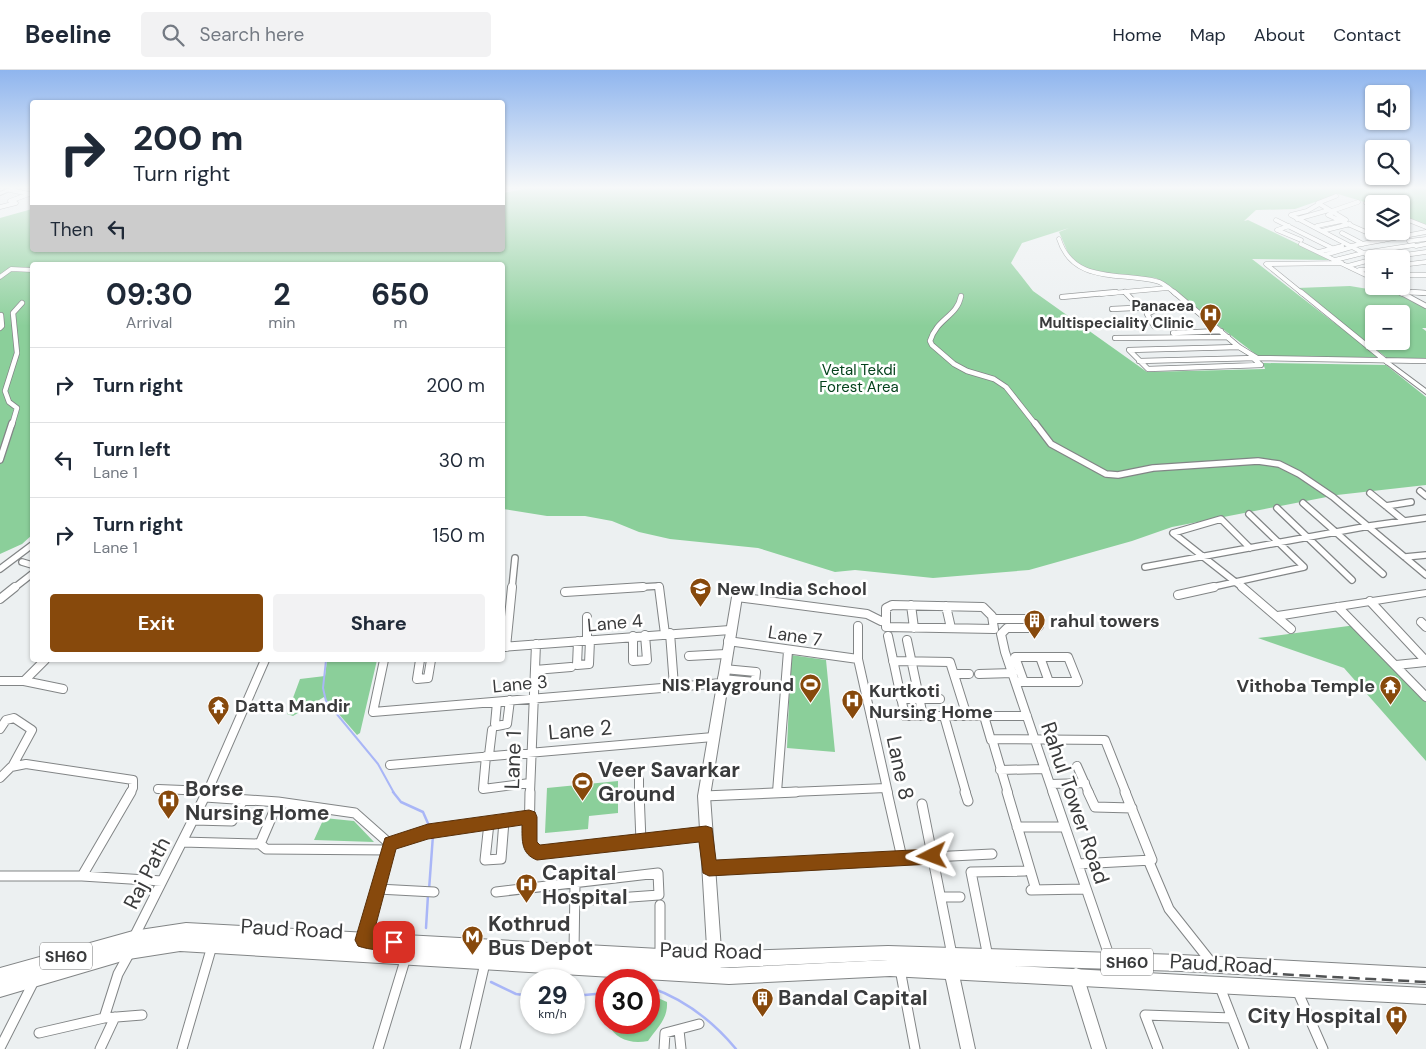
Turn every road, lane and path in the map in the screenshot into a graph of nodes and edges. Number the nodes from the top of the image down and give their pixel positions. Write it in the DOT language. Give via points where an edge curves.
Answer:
graph roads {
  1 [pos="1286,234"];
  2 [pos="1303,234"];
  3 [pos="1319,234"];
  4 [pos="1325,234"];
  5 [pos="1339,234"];
  6 [pos="1343,234"];
  7 [pos="1330,236"];
  8 [pos="1059,239"];
  9 [pos="1426,239"];
  10 [pos="1301,240"];
  11 [pos="1384,240"];
  12 [pos="1317,241"];
  13 [pos="1410,241"];
  14 [pos="1363,244"];
  15 [pos="1426,244"];
  16 [pos="1415,245"];
  17 [pos="1352,247"];
  18 [pos="1332,248"];
  19 [pos="1319,252"];
  20 [pos="1426,252"];
  21 [pos="1363,253"];
  22 [pos="1412,254"];
  23 [pos="1325,255"];
  24 [pos="1335,260"];
  25 [pos="1365,262"];
  26 [pos="1426,262"];
  27 [pos="1342,263"];
  28 [pos="1410,264"];
  29 [pos="1348,266"];
  30 [pos="30,270"];
  31 [pos="1365,270"];
  32 [pos="1358,271"];
  33 [pos="1365,274"];
  34 [pos="1426,275"];
  35 [pos="1410,276"];
  36 [pos="0,277"];
  37 [pos="1168,288"];
  38 [pos="1125,292"];
  39 [pos="1410,292"];
  40 [pos="1426,293"];
  41 [pos="1404,295"];
  42 [pos="961,296"];
  43 [pos="1062,297"];
  44 [pos="22,303"];
  45 [pos="1426,306"];
  46 [pos="1140,308"];
  47 [pos="1112,309"];
  48 [pos="1192,309"];
  49 [pos="13,313"];
  50 [pos="1,315"];
  51 [pos="1154,326"];
  52 [pos="0,328"];
  53 [pos="1221,332"];
  54 [pos="1173,333"];
  55 [pos="1228,337"];
  56 [pos="1115,338"];
  57 [pos="1239,348"];
  58 [pos="1255,358"];
  59 [pos="1139,361"];
  60 [pos="1426,361"];
  61 [pos="1387,362"];
  62 [pos="1426,392"];
  63 [pos="0,459"];
  64 [pos="1420,490"];
  65 [pos="1370,493"];
  66 [pos="1426,496"];
  67 [pos="1411,502"];
  68 [pos="1303,503"];
  69 [pos="1386,506"];
  70 [pos="1277,508"];
  71 [pos="1249,514"];
  72 [pos="1426,518"];
  73 [pos="1403,520"];
  74 [pos="1369,526"];
  75 [pos="1336,532"];
  76 [pos="1308,537"];
  77 [pos="1279,542"];
  78 [pos="30,546"];
  79 [pos="1250,548"];
  80 [pos="1201,556"];
  81 [pos="1426,556"];
  82 [pos="1406,557"];
  83 [pos="515,558"];
  84 [pos="22,562"];
  85 [pos="30,564"];
  86 [pos="1145,567"];
  87 [pos="0,569"];
  88 [pos="1383,574"];
  89 [pos="1426,575"];
  90 [pos="30,576"];
  91 [pos="1352,580"];
  92 [pos="1236,582"];
  93 [pos="565,592"];
  94 [pos="1426,593"];
  95 [pos="1178,594"];
  96 [pos="737,597"];
  97 [pos="0,599"];
  98 [pos="1370,601"];
  99 [pos="911,605"];
  100 [pos="946,606"];
  101 [pos="1338,607"];
  102 [pos="1277,616"];
  103 [pos="587,617"];
  104 [pos="994,619"];
  105 [pos="881,621"];
  106 [pos="1426,622"];
  107 [pos="858,626"];
  108 [pos="1426,627"];
  109 [pos="914,628"];
  110 [pos="951,628"];
  111 [pos="1291,629"];
  112 [pos="730,630"];
  113 [pos="668,634"];
  114 [pos="633,636"];
  115 [pos="645,636"];
  116 [pos="888,636"];
  117 [pos="505,639"];
  118 [pos="589,640"];
  119 [pos="907,640"];
  120 [pos="578,641"];
  121 [pos="728,641"];
  122 [pos="536,644"];
  123 [pos="505,647"];
  124 [pos="788,650"];
  125 [pos="726,654"];
  126 [pos="689,656"];
  127 [pos="1040,657"];
  128 [pos="858,659"];
  129 [pos="893,661"];
  130 [pos="912,661"];
  131 [pos="43,662"];
  132 [pos="264,662"];
  133 [pos="384,662"];
  134 [pos="420,662"];
  135 [pos="432,662"];
  136 [pos="1426,662"];
  137 [pos="1396,665"];
  138 [pos="571,667"];
  139 [pos="535,670"];
  140 [pos="954,674"];
  141 [pos="969,674"];
  142 [pos="979,674"];
  143 [pos="723,677"];
  144 [pos="1017,679"];
  145 [pos="0,681"];
  146 [pos="24,681"];
  147 [pos="1049,682"];
  148 [pos="674,686"];
  149 [pos="63,689"];
  150 [pos="1425,695"];
  151 [pos="533,698"];
  152 [pos="901,699"];
  153 [pos="920,699"];
  154 [pos="940,699"];
  155 [pos="510,702"];
  156 [pos="497,703"];
  157 [pos="923,716"];
  158 [pos="944,716"];
  159 [pos="967,716"];
  160 [pos="984,716"];
  161 [pos="1027,716"];
  162 [pos="0,729"];
  163 [pos="492,730"];
  164 [pos="713,737"];
  165 [pos="991,740"];
  166 [pos="1035,740"];
  167 [pos="530,752"];
  168 [pos="487,756"];
  169 [pos="13,765"];
  170 [pos="390,765"];
  171 [pos="1078,766"];
  172 [pos="1000,770"];
  173 [pos="1046,770"];
  174 [pos="0,778"];
  175 [pos="639,778"];
  176 [pos="530,783"];
  177 [pos="1085,783"];
  178 [pos="1050,784"];
  179 [pos="886,788"];
  180 [pos="158,789"];
  181 [pos="777,792"];
  182 [pos="207,794"];
  183 [pos="704,796"];
  184 [pos="243,800"];
  185 [pos="968,801"];
  186 [pos="278,802"];
  187 [pos="922,804"];
  188 [pos="1132,808"];
  189 [pos="529,817"];
  190 [pos="194,820"];
  191 [pos="504,821"];
  192 [pos="489,823"];
  193 [pos="1017,827"];
  194 [pos="1065,827"];
  195 [pos="706,834"];
  196 [pos="641,841"];
  197 [pos="182,842"];
  198 [pos="260,844"];
  199 [pos="390,847"];
  200 [pos="992,854"];
  201 [pos="932,856"];
  202 [pos="902,858"];
  203 [pos="1149,862"];
  204 [pos="1078,864"];
  205 [pos="709,868"];
  206 [pos="1026,871"];
  207 [pos="0,876"];
  208 [pos="82,876"];
  209 [pos="162,881"];
  210 [pos="575,884"];
  211 [pos="378,889"];
  212 [pos="1086,889"];
  213 [pos="434,892"];
  214 [pos="496,892"];
  215 [pos="941,897"];
  216 [pos="960,897"];
  217 [pos="575,901"];
  218 [pos="660,905"];
  219 [pos="364,940"];
  220 [pos="131,945"];
  221 [pos="212,946"];
  222 [pos="343,946"];
  223 [pos="408,950"];
  224 [pos="574,952"];
  225 [pos="487,954"];
  226 [pos="660,957"];
  227 [pos="988,958"];
  228 [pos="1072,960"];
  229 [pos="952,962"];
  230 [pos="1111,962"];
  231 [pos="1214,965"];
  232 [pos="716,968"];
  233 [pos="900,969"];
  234 [pos="0,976"];
  235 [pos="1426,976"];
  236 [pos="36,978"];
  237 [pos="1077,978"];
  238 [pos="1219,985"];
  239 [pos="0,989"];
  240 [pos="1297,989"];
  241 [pos="1426,996"];
  242 [pos="142,1014"];
  243 [pos="115,1017"];
  244 [pos="104,1018"];
  245 [pos="1232,1018"];
  246 [pos="699,1024"];
  247 [pos="679,1030"];
  248 [pos="39,1033"];
  249 [pos="0,1048"];
  250 [pos="100,1049"];
  251 [pos="182,1049"];
  252 [pos="378,1049"];
  253 [pos="465,1049"];
  254 [pos="664,1049"];
  255 [pos="681,1049"];
  256 [pos="915,1049"];
  257 [pos="968,1049"];
  258 [pos="1099,1049"];
  259 [pos="1158,1049"];
  260 [pos="1244,1049"];
  261 [pos="1323,1049"];
  1 -- 10 [label="street"];
  2 -- 12 [label="street"];
  3 -- 18 [label="street" via="1342,246"];
  4 -- 7 [label="street"];
  5 -- 7 [label="street"];
  6 -- 14 [label="street"];
  7 -- 17 [label="street"];
  8 -- 37 [label="street" via="1068,260 1080,268 1106,275 1154,280"];
  9 -- 13 [label="street"];
  11 -- 14 [label="street"];
  12 -- 18 [label="street"];
  12 -- 19 [label="street" via="1301,244"];
  13 -- 16 [label="street"];
  14 -- 17 [label="street"];
  15 -- 16 [label="street"];
  16 -- 20 [label="street"];
  16 -- 21 [label="street"];
  17 -- 21 [label="street"];
  17 -- 23 [label="street"];
  18 -- 19 [label="street"];
  19 -- 23 [label="street"];
  20 -- 22 [label="street"];
  21 -- 24 [label="street"];
  22 -- 26 [label="street"];
  23 -- 24 [label="street"];
  24 -- 27 [label="street"];
  25 -- 29 [label="street"];
  26 -- 28 [label="street"];
  27 -- 29 [label="street"];
  27 -- 61 [label="street" via="1266,264"];
  29 -- 32 [label="street"];
  30 -- 36 [label="street" via="11,269"];
  31 -- 32 [label="street"];
  32 -- 33 [label="street"];
  34 -- 35 [label="street"];
  37 -- 38 [label="street"];
  37 -- 48 [label="street"];
  38 -- 43 [label="street"];
  38 -- 46 [label="street"];
  39 -- 40 [label="street"];
  41 -- 45 [label="street"];
  42 -- 74 [label="street" via="955,313 941,320 935,328 930,341 932,345 954,364 1006,387 1043,436 1064,453 1106,474 1118,475 1153,468 1258,461 1279,464 1299,474"];
  44 -- 49 [label="street"];
  46 -- 47 [label="street"];
  46 -- 48 [label="street" via="1176,306"];
  48 -- 51 [label="street" via="1149,312 1147,314"];
  48 -- 53 [label="street"];
  49 -- 50 [label="street"];
  49 -- 63 [label="street" via="20,343 14,372 5,390 9,402 17,408"];
  50 -- 52 [label="street"];
  53 -- 54 [label="street"];
  53 -- 55 [label="street"];
  55 -- 56 [label="street"];
  55 -- 57 [label="street"];
  57 -- 58 [label="street"];
  57 -- 59 [label="street" via="1129,349"];
  58 -- 59 [label="street"];
  58 -- 59 [label="street" via="1261,365 1148,369"];
  58 -- 61 [label="street"];
  60 -- 61 [label="street"];
  61 -- 62 [label="street"];
  64 -- 66 [label="street"];
  65 -- 69 [label="street"];
  67 -- 69 [label="street"];
  68 -- 75 [label="street"];
  69 -- 73 [label="street"];
  70 -- 76 [label="street"];
  71 -- 77 [label="street"];
  72 -- 73 [label="street"];
  73 -- 74 [label="street"];
  74 -- 75 [label="street"];
  74 -- 82 [label="street"];
  75 -- 76 [label="street"];
  75 -- 88 [label="street"];
  76 -- 77 [label="street"];
  76 -- 91 [label="street"];
  77 -- 79 [label="street"];
  77 -- 92 [label="street" via="1304,567"];
  78 -- 87 [label="street"];
  79 -- 80 [label="street"];
  79 -- 80 [label="street" via="1221,520 1173,533"];
  80 -- 86 [label="street"];
  80 -- 92 [label="street"];
  81 -- 82 [label="street"];
  82 -- 89 [label="street"];
  83 -- 117 [label="street"];
  84 -- 85 [label="street"];
  90 -- 97 [label="street"];
  92 -- 95 [label="street"];
  92 -- 102 [label="street"];
  93 -- 113 [label="street" via="659,586"];
  94 -- 98 [label="street"];
  96 -- 105 [label="street" via="867,614"];
  96 -- 112 [label="street"];
  98 -- 101 [label="street"];
  98 -- 136 [label="street"];
  99 -- 100 [label="street"];
  99 -- 109 [label="street"];
  99 -- 109 [label="street" via="888,606 885,624"];
  100 -- 104 [label="street" via="983,607"];
  100 -- 110 [label="street"];
  101 -- 102 [label="street"];
  101 -- 137 [label="street"];
  102 -- 111 [label="street"];
  103 -- 118 [label="street"];
  104 -- 110 [label="street" via="994,629"];
  104 -- 144 [label="street, Rahul Tower Road" via="1032,619 1039,626 1007,628 1002,632 1007,656"];
  106 -- 108 [label="street" via="1421,622"];
  107 -- 128 [label="street, Lane 8"];
  109 -- 110 [label="street"];
  112 -- 113 [label="street, Lane 4"];
  112 -- 121 [label="street"];
  113 -- 115 [label="street, Lane 4"];
  113 -- 148 [label="street"];
  114 -- 115 [label="street, Lane 4"];
  114 -- 115 [label="street" via="633,661 646,660"];
  114 -- 118 [label="street, Lane 4"];
  116 -- 129 [label="street"];
  118 -- 120 [label="street, Lane 4"];
  118 -- 120 [label="street" via="588,664 577,665"];
  119 -- 130 [label="street"];
  120 -- 122 [label="street, Lane 4"];
  121 -- 124 [label="street, Lane 7"];
  121 -- 125 [label="street"];
  122 -- 123 [label="street, Lane 4"];
  122 -- 139 [label="street, Lane 1"];
  124 -- 128 [label="street, Lane 7"];
  124 -- 181 [label="street"];
  125 -- 126 [label="street"];
  125 -- 143 [label="street"];
  127 -- 144 [label="street" via="1016,657"];
  127 -- 147 [label="street"];
  127 -- 147 [label="street" via="1068,657 1078,682"];
  128 -- 179 [label="street, Lane 8"];
  129 -- 130 [label="street"];
  129 -- 152 [label="street"];
  130 -- 140 [label="street" via="950,662"];
  130 -- 153 [label="street"];
  131 -- 146 [label="street"];
  132 -- 182 [label="street, Raj Path"];
  133 -- 156 [label="street, Lane 3" via="373,712"];
  134 -- 135 [label="street" via="416,679 429,677"];
  136 -- 137 [label="street"];
  137 -- 150 [label="street"];
  138 -- 139 [label="street"];
  139 -- 151 [label="street, Lane 1"];
  140 -- 141 [label="street"];
  140 -- 159 [label="street"];
  142 -- 144 [label="street"];
  143 -- 148 [label="street, Lane 3"];
  143 -- 164 [label="street"];
  144 -- 147 [label="street"];
  144 -- 161 [label="street, Rahul Tower Road"];
  145 -- 146 [label="street"];
  146 -- 149 [label="street"];
  148 -- 151 [label="street, Lane 3"];
  151 -- 155 [label="street, Lane 3"];
  151 -- 167 [label="street, Lane 1"];
  152 -- 153 [label="street"];
  152 -- 157 [label="street" via="904,716"];
  153 -- 154 [label="street"];
  153 -- 157 [label="street"];
  155 -- 156 [label="street, Lane 3"];
  155 -- 156 [label="street" via="507,724 497,726"];
  157 -- 158 [label="street"];
  158 -- 159 [label="street"];
  158 -- 185 [label="street"];
  159 -- 160 [label="street"];
  160 -- 161 [label="street"];
  160 -- 165 [label="street"];
  161 -- 166 [label="street, Rahul Tower Road"];
  162 -- 169 [label="street" via="6,720 14,718 32,730"];
  163 -- 168 [label="street"];
  164 -- 167 [label="street, Lane 2"];
  164 -- 183 [label="street"];
  165 -- 166 [label="street"];
  165 -- 172 [label="street"];
  166 -- 173 [label="street, Rahul Tower Road"];
  166 -- 188 [label="street" via="1104,740"];
  167 -- 168 [label="street, Lane 2"];
  167 -- 176 [label="street, Lane 1"];
  168 -- 170 [label="street, Lane 2"];
  168 -- 176 [label="street" via="483,789"];
  169 -- 174 [label="street"];
  169 -- 208 [label="street" via="26,764 133,780 134,788"];
  171 -- 177 [label="street"];
  172 -- 173 [label="street"];
  172 -- 193 [label="street"];
  173 -- 178 [label="street, Rahul Tower Road"];
  175 -- 196 [label="street"];
  176 -- 189 [label="street, Lane 1"];
  177 -- 178 [label="street"];
  177 -- 188 [label="street" via="1095,807"];
  178 -- 194 [label="street, Rahul Tower Road"];
  179 -- 181 [label="street"];
  179 -- 202 [label="street, Lane 8"];
  180 -- 182 [label="street"];
  181 -- 183 [label="street"];
  182 -- 184 [label="street"];
  182 -- 190 [label="street, Raj Path"];
  183 -- 195 [label="street"];
  184 -- 186 [label="street"];
  184 -- 190 [label="street" via="232,821"];
  186 -- 198 [label="street"];
  186 -- 199 [label="street" via="355,813"];
  187 -- 201 [label="street"];
  188 -- 203 [label="street" via="1153,858"];
  189 -- 191 [label="street"];
  189 -- 196 [label="street, Lane 1" via="529,845 537,853"];
  190 -- 197 [label="street, Raj Path"];
  191 -- 192 [label="street"];
  191 -- 192 [label="street" via="501,859 485,860"];
  192 -- 199 [label="street" via="419,834"];
  193 -- 194 [label="street"];
  193 -- 212 [label="street" via="1033,890"];
  194 -- 204 [label="street, Rahul Tower Road"];
  195 -- 196 [label="street, Lane 1"];
  195 -- 205 [label="street"];
  197 -- 198 [label="street"];
  197 -- 209 [label="street, Raj Path"];
  198 -- 199 [label="street" via="266,849"];
  199 -- 211 [label="street"];
  200 -- 201 [label="street"];
  201 -- 202 [label="street"];
  201 -- 215 [label="street"];
  202 -- 205 [label="street"];
  203 -- 204 [label="street"];
  203 -- 231 [label="street" via="1169,909"];
  204 -- 212 [label="street, Rahul Tower Road"];
  205 -- 232 [label="street"];
  206 -- 227 [label="street" via="971,872"];
  207 -- 208 [label="street"];
  208 -- 209 [label="street"];
  209 -- 220 [label="street, Raj Path"];
  210 -- 214 [label="street"];
  210 -- 217 [label="street"];
  210 -- 217 [label="street" via="658,873 659,895"];
  211 -- 213 [label="street"];
  211 -- 219 [label="street"];
  212 -- 230 [label="street, Rahul Tower Road"];
  215 -- 216 [label="street"];
  215 -- 229 [label="street"];
  217 -- 224 [label="street"];
  218 -- 226 [label="street"];
  219 -- 222 [label="main road, Paud Road / SH60"];
  219 -- 223 [label="main road, Paud Road / SH60"];
  220 -- 221 [label="main road, Paud Road / SH60"];
  220 -- 222 [label="main road, Paud Road / SH60" via="186,930"];
  220 -- 234 [label="main road, Paud Road / SH60"];
  220 -- 236 [label="main road, Paud Road / SH60"];
  220 -- 244 [label="street, Raj Path"];
  221 -- 222 [label="main road, Paud Road / SH60"];
  221 -- 251 [label="street"];
  222 -- 223 [label="main road, Paud Road / SH60"];
  223 -- 225 [label="main road, Paud Road / SH60"];
  223 -- 252 [label="street"];
  224 -- 225 [label="main road, Paud Road / SH60"];
  224 -- 226 [label="main road, Paud Road / SH60"];
  225 -- 232 [label="main road, Paud Road / SH60"];
  225 -- 253 [label="street"];
  226 -- 232 [label="main road, Paud Road / SH60"];
  227 -- 228 [label="main road, Paud Road / SH60"];
  227 -- 229 [label="main road, Paud Road / SH60"];
  228 -- 230 [label="main road, Paud Road / SH60"];
  228 -- 237 [label="street"];
  229 -- 232 [label="main road, Paud Road / SH60" via="888,953"];
  229 -- 233 [label="main road, Paud Road / SH60"];
  229 -- 237 [label="main road, Paud Road / SH60"];
  229 -- 257 [label="street"];
  230 -- 231 [label="main road, Paud Road / SH60"];
  231 -- 235 [label="main road, Paud Road / SH60"];
  232 -- 233 [label="main road, Paud Road / SH60"];
  233 -- 256 [label="street"];
  236 -- 239 [label="main road, Paud Road / SH60"];
  236 -- 249 [label="street"];
  237 -- 238 [label="main road, Paud Road / SH60"];
  237 -- 258 [label="street"];
  238 -- 240 [label="main road, Paud Road / SH60"];
  238 -- 245 [label="street"];
  240 -- 241 [label="main road, Paud Road / SH60"];
  240 -- 261 [label="street"];
  242 -- 243 [label="street"];
  243 -- 244 [label="street"];
  243 -- 250 [label="street"];
  244 -- 248 [label="street"];
  245 -- 259 [label="street" via="1144,1014"];
  245 -- 260 [label="street"];
  246 -- 247 [label="street"];
  247 -- 254 [label="street" via="664,1035"];
  247 -- 255 [label="street"];
}
